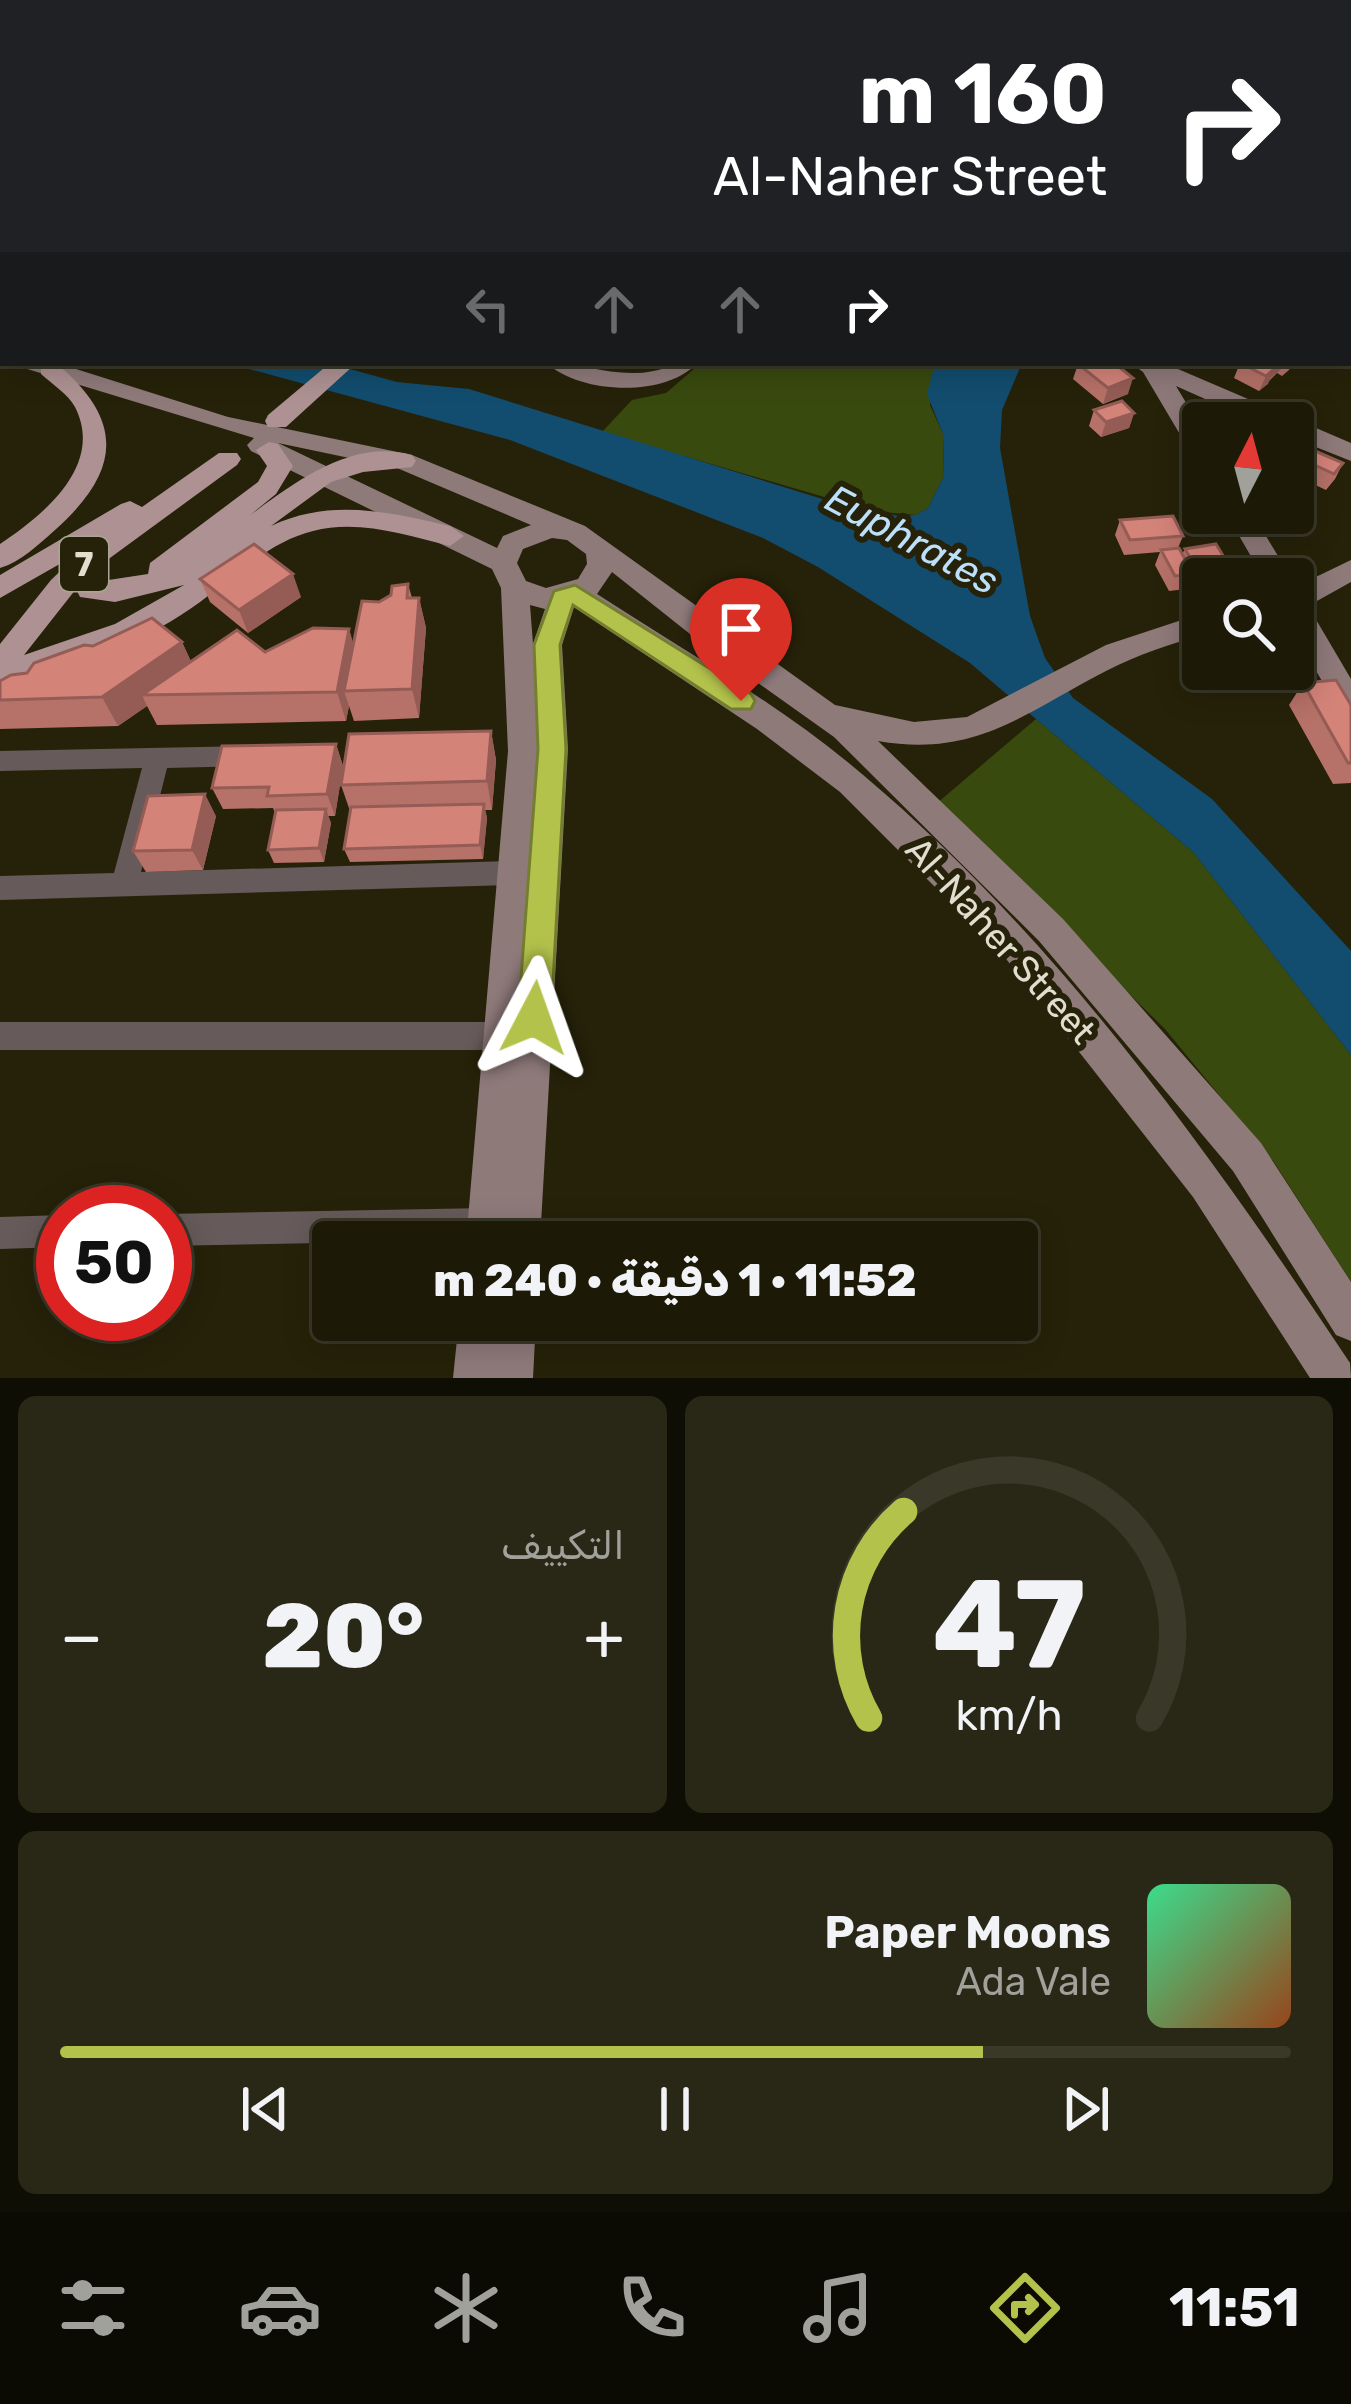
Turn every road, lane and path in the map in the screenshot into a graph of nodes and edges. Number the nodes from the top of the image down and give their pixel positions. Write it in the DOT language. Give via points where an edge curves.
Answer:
graph roads {
  1 [pos="41,366"];
  2 [pos="341,366"];
  3 [pos="570,366"];
  4 [pos="682,366"];
  5 [pos="1149,366"];
  6 [pos="1150,366"];
  7 [pos="1233,402"];
  8 [pos="1182,419"];
  9 [pos="277,421"];
  10 [pos="224,424"];
  11 [pos="1314,437"];
  12 [pos="269,450"];
  13 [pos="1351,453"];
  14 [pos="228,459"];
  15 [pos="403,461"];
  16 [pos="322,476"];
  17 [pos="191,488"];
  18 [pos="564,528"];
  19 [pos="450,536"];
  20 [pos="597,544"];
  21 [pos="85,564"];
  22 [pos="1351,570"];
  23 [pos="509,576"];
  24 [pos="2,581"];
  25 [pos="142,583"];
  26 [pos="1314,591"];
  27 [pos="569,596"];
  28 [pos="1182,631"];
  29 [pos="1314,640"];
  30 [pos="0,668"];
  31 [pos="1351,705"];
  32 [pos="813,706"];
  33 [pos="768,720"];
  34 [pos="271,756"];
  35 [pos="157,758"];
  36 [pos="0,761"];
  37 [pos="514,873"];
  38 [pos="125,884"];
  39 [pos="2,894"];
  40 [pos="0,1036"];
  41 [pos="502,1036"];
  42 [pos="487,1221"];
  43 [pos="521,1221"];
  44 [pos="192,1230"];
  45 [pos="312,1231"];
  46 [pos="0,1232"];
  47 [pos="36,1232"];
  48 [pos="1351,1320"];
  49 [pos="478,1341"];
  50 [pos="514,1341"];
  51 [pos="475,1378"];
  52 [pos="511,1378"];
  53 [pos="1335,1378"];
  1 -- 10 [label="main road"];
  1 -- 24 [label="main road" via="87,405 95,438 73,498"];
  2 -- 9 [label="main road"];
  3 -- 4 [label="main road" via="629,382 670,376"];
  5 -- 8 [label="main road"];
  6 -- 7 [label="main road"];
  10 -- 12 [label="main road"];
  10 -- 15 [label="main road"];
  11 -- 13 [label="main road"];
  12 -- 16 [label="main road"];
  12 -- 25 [label="main road" via="280,466 267,488"];
  14 -- 17 [label="main road, 7"];
  15 -- 16 [label="main road"];
  15 -- 18 [label="main road"];
  16 -- 19 [label="main road"];
  16 -- 25 [label="main road" via="188,574"];
  17 -- 21 [label="main road, 7"];
  17 -- 24 [label="main road, 7" via="151,497"];
  18 -- 20 [label="main road"];
  18 -- 23 [label="main road" via="523,536 506,553"];
  19 -- 23 [label="main road"];
  19 -- 30 [label="main road" via="361,518 300,526 164,612 61,659"];
  20 -- 27 [label="main road" via="598,577"];
  20 -- 32 [label="main road, Al-Naher Street"];
  21 -- 25 [label="main road" via="90,590"];
  21 -- 30 [label="main road, 7"];
  22 -- 26 [label="main road"];
  23 -- 27 [label="main road" via="545,598"];
  23 -- 37 [label="main road"];
  27 -- 33 [label="main road, Al-Naher Street"];
  27 -- 43 [label="main road" via="547,645 552,749"];
  28 -- 32 [label="main road" via="1127,649 982,726 931,735 872,728"];
  29 -- 31 [label="main road"];
  32 -- 33 [label="main road" via="784,705"];
  32 -- 48 [label="main road, Al-Naher Street" via="879,758 1051,930 1247,1157"];
  33 -- 53 [label="main road, Al-Naher Street" via="896,823 1016,944 1207,1183"];
  34 -- 35 [label="street"];
  35 -- 36 [label="street"];
  35 -- 38 [label="street"];
  37 -- 38 [label="street"];
  37 -- 41 [label="main road"];
  38 -- 39 [label="street"];
  40 -- 41 [label="street"];
  41 -- 42 [label="main road"];
  44 -- 45 [label="street"];
  46 -- 47 [label="street"];
  49 -- 51 [label="main road"];
  50 -- 52 [label="main road"];
}
